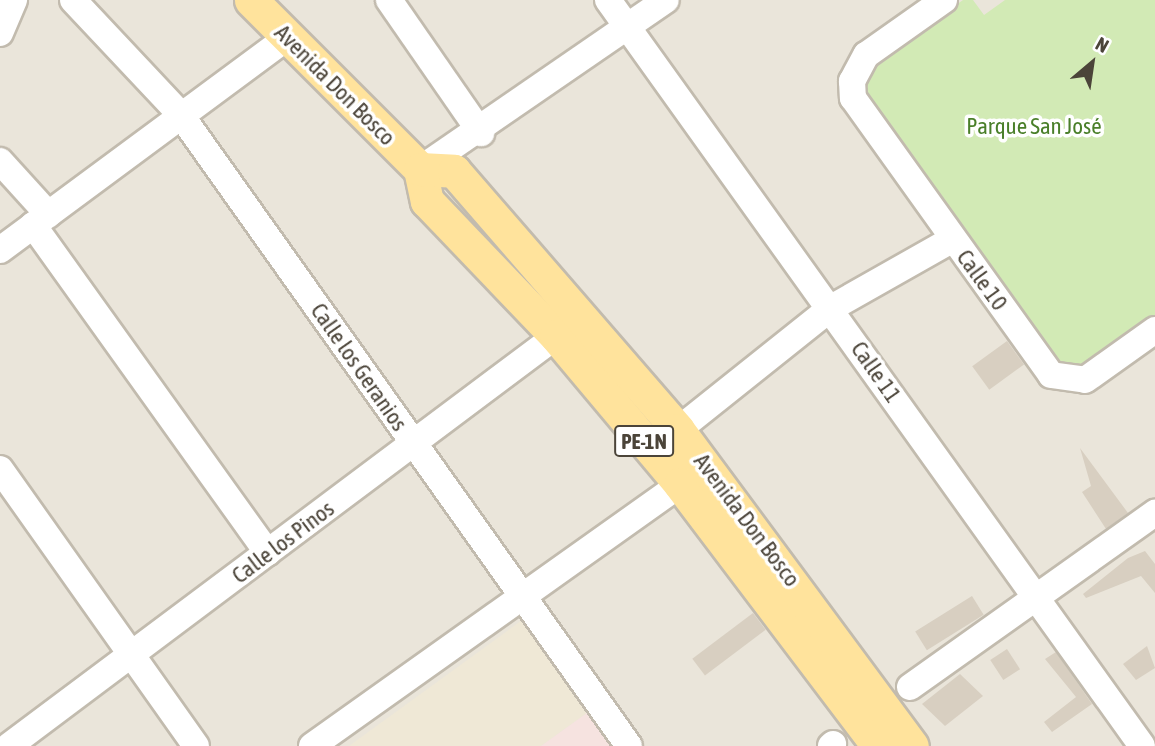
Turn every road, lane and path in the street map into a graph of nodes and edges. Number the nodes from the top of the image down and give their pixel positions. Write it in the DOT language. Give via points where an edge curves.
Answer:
graph roads {
  1 [pos="14,0"];
  2 [pos="73,0"];
  3 [pos="251,0"];
  4 [pos="389,0"];
  5 [pos="608,0"];
  6 [pos="666,0"];
  7 [pos="944,0"];
  8 [pos="627,26"];
  9 [pos="0,33"];
  10 [pos="287,38"];
  11 [pos="180,114"];
  12 [pos="481,133"];
  13 [pos="0,160"];
  14 [pos="420,169"];
  15 [pos="40,220"];
  16 [pos="953,239"];
  17 [pos="0,250"];
  18 [pos="831,308"];
  19 [pos="1155,330"];
  20 [pos="556,336"];
  21 [pos="678,430"];
  22 [pos="413,444"];
  23 [pos="0,469"];
  24 [pos="680,484"];
  25 [pos="1155,513"];
  26 [pos="268,552"];
  27 [pos="519,596"];
  28 [pos="1034,599"];
  29 [pos="133,654"];
  30 [pos="883,715"];
  31 [pos="9,746"];
  32 [pos="196,746"];
  33 [pos="312,746"];
  34 [pos="629,746"];
  35 [pos="912,746"];
  36 [pos="1142,746"];
  1 -- 9 [label="street"];
  2 -- 11 [label="street, Calle los Geranios"];
  3 -- 10 [label="main road, Avenida Don Bosco"];
  4 -- 12 [label="street"];
  5 -- 8 [label="street, Calle 11"];
  6 -- 8 [label="street"];
  7 -- 16 [label="street, Calle 10" via="866,55 852,81 853,98"];
  8 -- 12 [label="street"];
  8 -- 18 [label="street, Calle 11"];
  10 -- 11 [label="street"];
  10 -- 14 [label="main road, Avenida Don Bosco"];
  11 -- 15 [label="street"];
  11 -- 22 [label="street, Calle los Geranios"];
  12 -- 14 [label="street"];
  13 -- 15 [label="street"];
  14 -- 20 [label="main road, Avenida Don Bosco / PE-1N" via="427,201"];
  14 -- 21 [label="main road, Avenida Don Bosco / PE-1N" via="454,171"];
  15 -- 17 [label="street"];
  15 -- 26 [label="street"];
  16 -- 18 [label="street"];
  16 -- 19 [label="street, Calle 10" via="1051,375 1063,382 1085,380"];
  18 -- 21 [label="street"];
  18 -- 28 [label="street, Calle 11"];
  20 -- 22 [label="street, Calle los Pinos"];
  20 -- 24 [label="main road, Avenida Don Bosco / PE-1N"];
  21 -- 30 [label="main road, Avenida Don Bosco / PE-1N"];
  22 -- 26 [label="street, Calle los Pinos"];
  22 -- 27 [label="street, Calle los Geranios"];
  23 -- 29 [label="street"];
  24 -- 27 [label="street"];
  24 -- 30 [label="main road, Avenida Don Bosco / PE-1N"];
  25 -- 28 [label="street"];
  26 -- 29 [label="street, Calle los Pinos"];
  27 -- 33 [label="street"];
  27 -- 34 [label="street, Calle los Geranios"];
  28 -- 30 [label="street"];
  28 -- 36 [label="street, Calle 11"];
  29 -- 31 [label="street, Calle los Pinos"];
  29 -- 32 [label="street"];
  30 -- 35 [label="main road, Avenida Don Bosco / PE-1N"];
}
